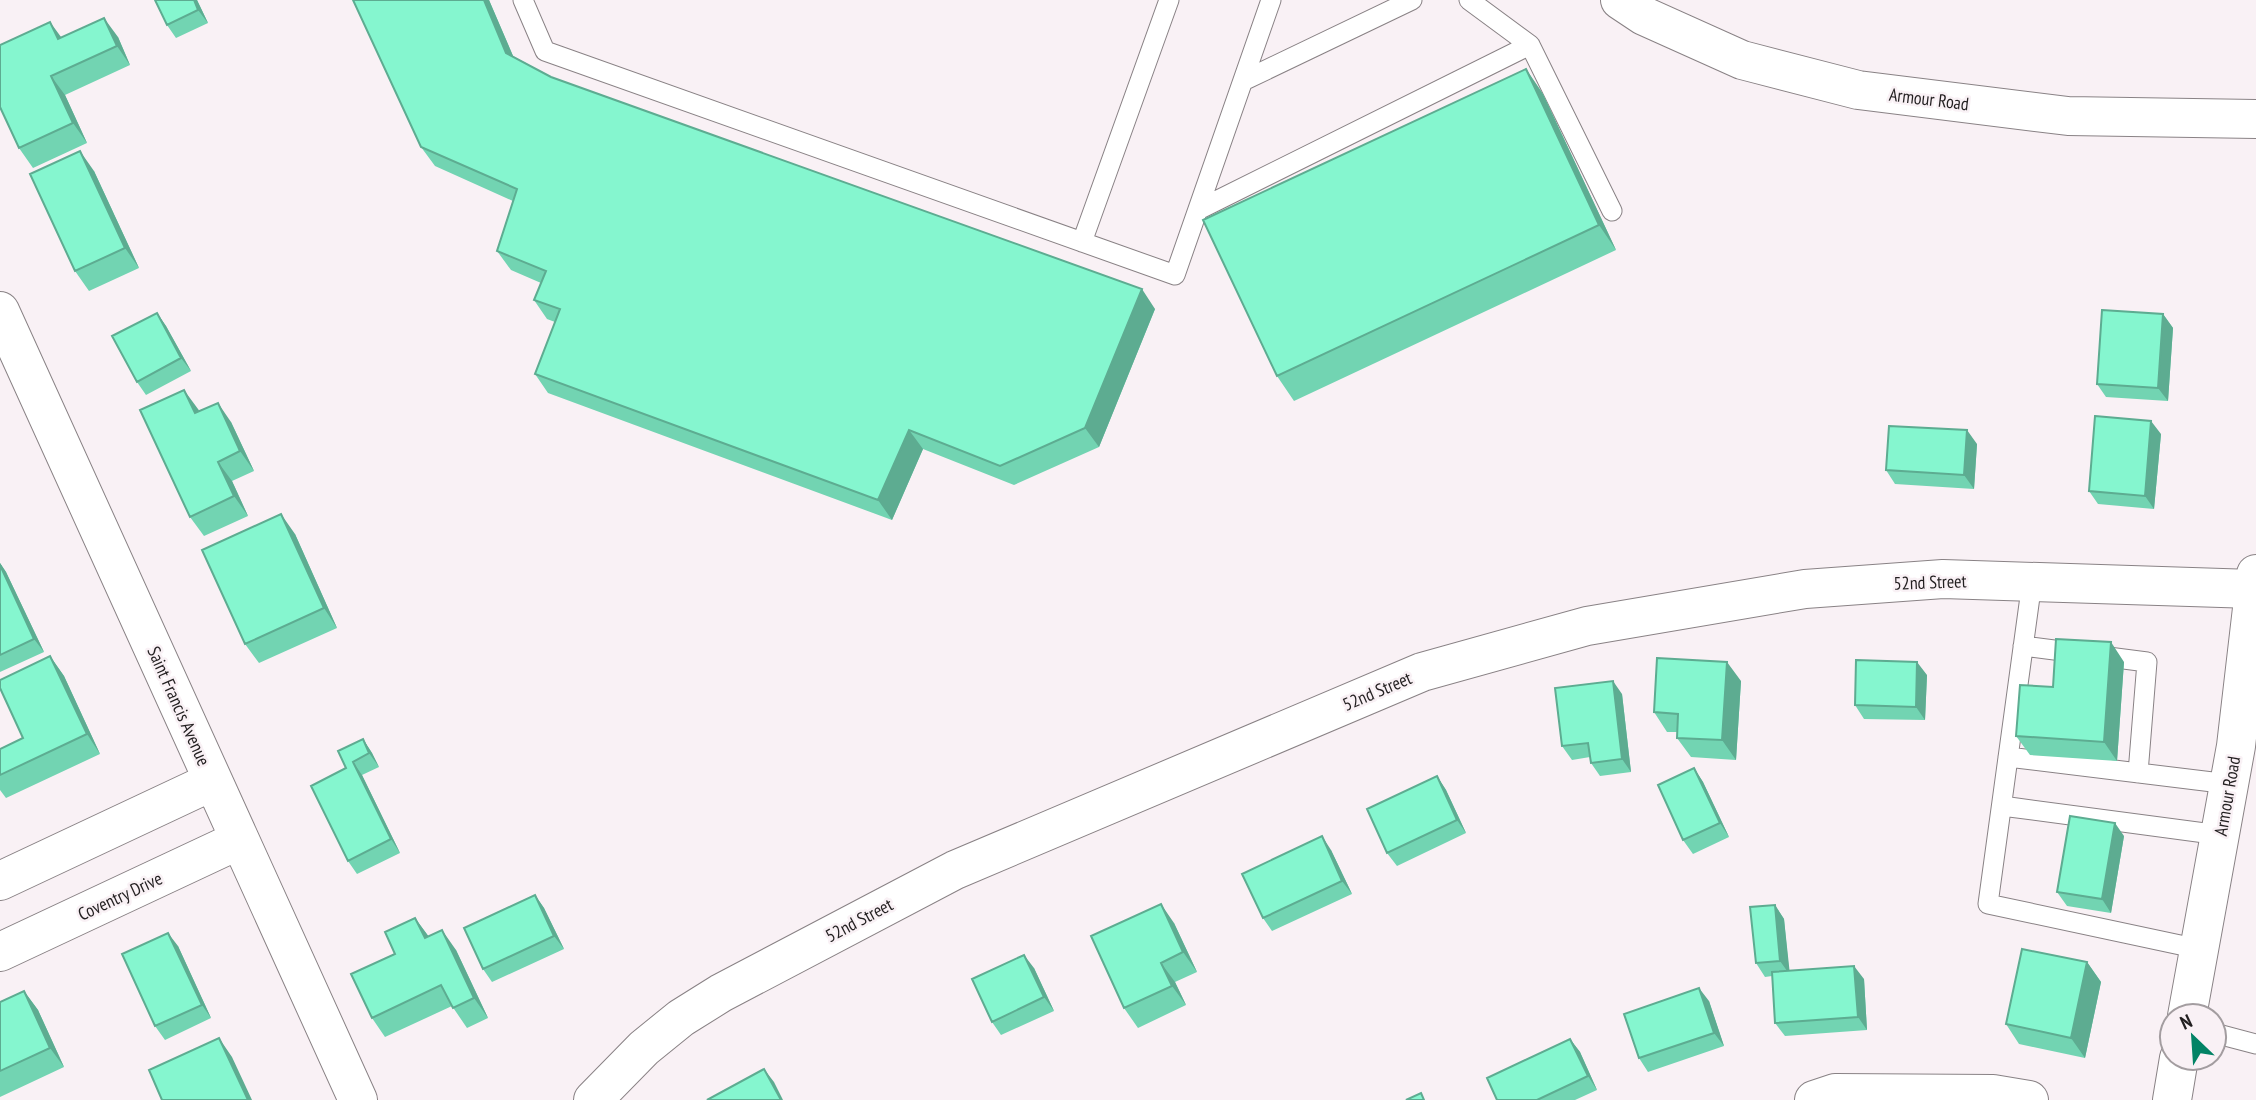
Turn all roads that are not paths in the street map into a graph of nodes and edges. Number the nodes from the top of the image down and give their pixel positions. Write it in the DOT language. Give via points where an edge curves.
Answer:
graph roads {
  1 [pos="523,0"];
  2 [pos="1169,0"];
  3 [pos="1272,0"];
  4 [pos="1412,0"];
  5 [pos="1469,0"];
  6 [pos="1620,0"];
  7 [pos="1530,45"];
  8 [pos="1243,81"];
  9 [pos="2256,119"];
  10 [pos="1198,209"];
  11 [pos="1612,211"];
  12 [pos="1082,242"];
  13 [pos="2,323"];
  14 [pos="2032,582"];
  15 [pos="2255,582"];
  16 [pos="2024,646"];
  17 [pos="2008,757"];
  18 [pos="2138,773"];
  19 [pos="213,781"];
  20 [pos="2229,784"];
  21 [pos="2002,806"];
  22 [pos="2220,835"];
  23 [pos="239,840"];
  24 [pos="0,881"];
  25 [pos="2199,949"];
  26 [pos="0,952"];
  27 [pos="2190,1002"];
  28 [pos="2228,1037"];
  29 [pos="2256,1044"];
  30 [pos="2177,1072"];
  31 [pos="358,1100"];
  32 [pos="593,1100"];
  33 [pos="1814,1100"];
  34 [pos="2029,1100"];
  35 [pos="2172,1100"];
  1 -- 12 [label="lane" via="545,51"];
  2 -- 12 [label="lane"];
  3 -- 8 [label="lane"];
  4 -- 8 [label="lane"];
  5 -- 7 [label="lane"];
  6 -- 9 [label="street, Armour Road" via="1644,16 1742,60 1858,90 2068,116"];
  7 -- 10 [label="lane"];
  7 -- 11 [label="lane"];
  8 -- 10 [label="lane"];
  10 -- 12 [label="lane" via="1175,275"];
  13 -- 19 [label="street, Saint Francis Avenue"];
  14 -- 15 [label="street, 52nd Street"];
  14 -- 16 [label="lane"];
  14 -- 32 [label="street, 52nd Street" via="1943,579 1805,589 1587,626 1422,672 942,877 720,993 645,1048"];
  15 -- 20 [label="street, Armour Road"];
  16 -- 17 [label="lane"];
  16 -- 18 [label="lane" via="2147,662"];
  17 -- 18 [label="lane"];
  17 -- 21 [label="lane"];
  18 -- 20 [label="lane"];
  19 -- 23 [label="street, Saint Francis Avenue"];
  19 -- 24 [label="street"];
  20 -- 22 [label="street, Armour Road"];
  21 -- 22 [label="lane"];
  21 -- 25 [label="lane" via="1988,904"];
  22 -- 25 [label="street, Armour Road"];
  23 -- 26 [label="street, Coventry Drive"];
  23 -- 31 [label="street, Saint Francis Avenue"];
  25 -- 27 [label="street, Armour Road"];
  28 -- 29 [label="lane"];
  30 -- 35 [label="street"];
  33 -- 34 [label="street" via="1835,1093 1993,1094"];
}
